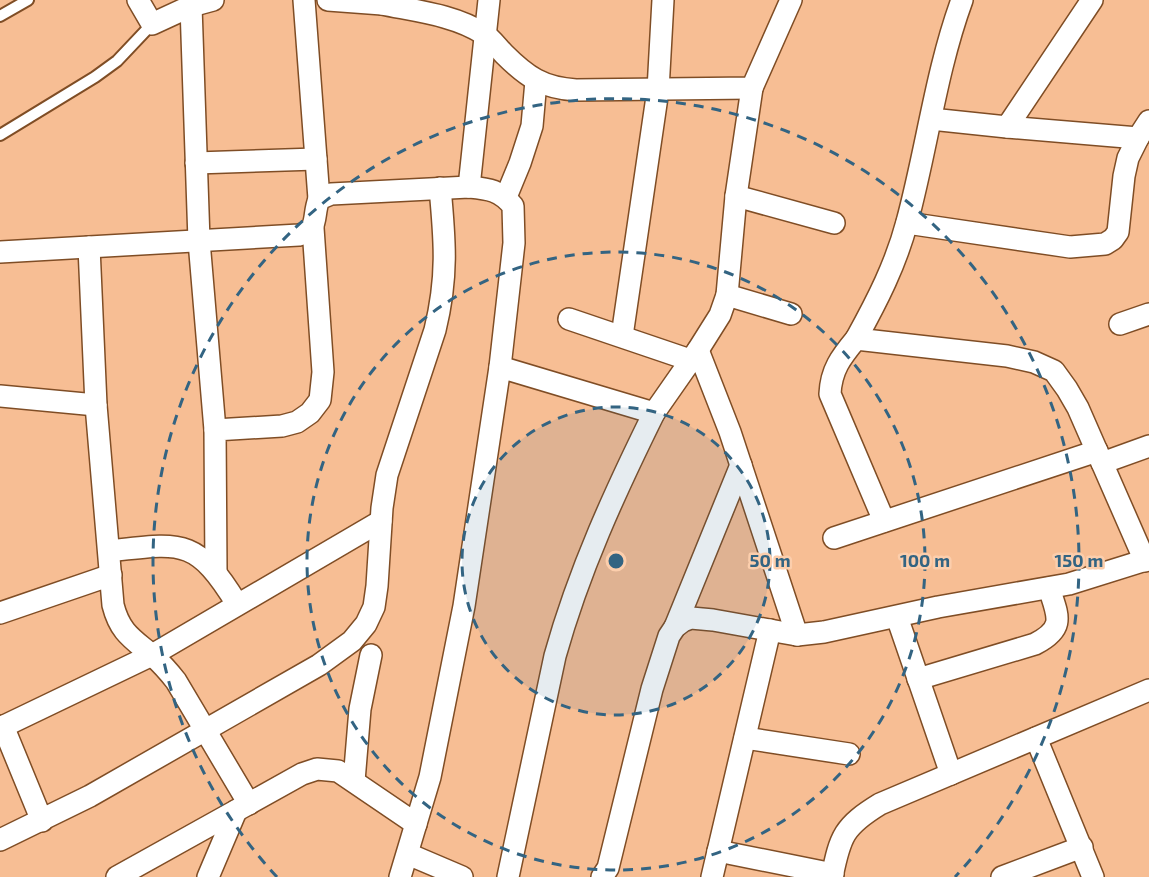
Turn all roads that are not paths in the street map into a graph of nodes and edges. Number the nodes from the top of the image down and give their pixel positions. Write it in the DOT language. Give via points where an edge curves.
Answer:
graph roads {
  1 [pos="138,0"];
  2 [pos="213,0"];
  3 [pos="304,0"];
  4 [pos="328,0"];
  5 [pos="489,0"];
  6 [pos="663,0"];
  7 [pos="791,0"];
  8 [pos="962,0"];
  9 [pos="1092,0"];
  10 [pos="22,1"];
  11 [pos="381,2"];
  12 [pos="191,6"];
  13 [pos="0,16"];
  14 [pos="152,24"];
  15 [pos="486,35"];
  16 [pos="536,81"];
  17 [pos="752,88"];
  18 [pos="658,90"];
  19 [pos="931,119"];
  20 [pos="1007,127"];
  21 [pos="1144,129"];
  22 [pos="0,135"];
  23 [pos="316,159"];
  24 [pos="196,164"];
  25 [pos="469,187"];
  26 [pos="440,188"];
  27 [pos="736,196"];
  28 [pos="506,197"];
  29 [pos="319,199"];
  30 [pos="834,222"];
  31 [pos="907,223"];
  32 [pos="313,228"];
  33 [pos="199,241"];
  34 [pos="89,248"];
  35 [pos="0,252"];
  36 [pos="727,295"];
  37 [pos="791,314"];
  38 [pos="1149,314"];
  39 [pos="569,319"];
  40 [pos="1120,324"];
  41 [pos="622,336"];
  42 [pos="856,339"];
  43 [pos="694,355"];
  44 [pos="500,367"];
  45 [pos="0,396"];
  46 [pos="96,405"];
  47 [pos="654,413"];
  48 [pos="215,430"];
  49 [pos="1149,446"];
  50 [pos="1100,457"];
  51 [pos="741,465"];
  52 [pos="381,521"];
  53 [pos="884,521"];
  54 [pos="834,538"];
  55 [pos="109,551"];
  56 [pos="1147,560"];
  57 [pos="216,570"];
  58 [pos="111,574"];
  59 [pos="1049,588"];
  60 [pos="237,604"];
  61 [pos="0,613"];
  62 [pos="897,617"];
  63 [pos="675,627"];
  64 [pos="770,630"];
  65 [pos="797,635"];
  66 [pos="152,655"];
  67 [pos="371,655"];
  68 [pos="918,679"];
  69 [pos="1149,690"];
  70 [pos="2,727"];
  71 [pos="205,730"];
  72 [pos="745,738"];
  73 [pos="1036,738"];
  74 [pos="849,754"];
  75 [pos="951,774"];
  76 [pos="354,781"];
  77 [pos="242,807"];
  78 [pos="42,821"];
  79 [pos="416,824"];
  80 [pos="0,840"];
  81 [pos="1082,847"];
  82 [pos="718,851"];
  83 [pos="408,854"];
  84 [pos="832,876"];
  85 [pos="117,877"];
  86 [pos="208,877"];
  87 [pos="400,877"];
  88 [pos="462,877"];
  89 [pos="508,877"];
  90 [pos="602,877"];
  91 [pos="712,877"];
  92 [pos="1002,877"];
  93 [pos="1093,877"];
  1 -- 14 [label="street"];
  2 -- 12 [label="street"];
  3 -- 23 [label="street"];
  4 -- 11 [label="street"];
  5 -- 15 [label="street"];
  6 -- 18 [label="street"];
  7 -- 17 [label="street"];
  8 -- 19 [label="street"];
  9 -- 20 [label="street"];
  10 -- 13 [label="lane"];
  11 -- 15 [label="street" via="453,20"];
  12 -- 14 [label="street"];
  12 -- 24 [label="street"];
  14 -- 22 [label="lane" via="96,77"];
  15 -- 16 [label="street"];
  15 -- 25 [label="street"];
  16 -- 18 [label="street" via="556,89"];
  16 -- 28 [label="street" via="532,126"];
  17 -- 18 [label="street"];
  17 -- 27 [label="street"];
  18 -- 41 [label="street"];
  19 -- 20 [label="street"];
  19 -- 31 [label="street"];
  20 -- 21 [label="street"];
  21 -- 31 [label="street" via="1128,158 1118,232 1105,244 1070,247"];
  23 -- 24 [label="street"];
  23 -- 29 [label="street"];
  24 -- 33 [label="street"];
  25 -- 26 [label="street"];
  25 -- 28 [label="street" via="491,189"];
  26 -- 29 [label="street" via="331,194"];
  26 -- 52 [label="street" via="445,250 441,306 387,475"];
  27 -- 30 [label="street"];
  27 -- 36 [label="street"];
  28 -- 44 [label="street" via="513,206 514,233"];
  29 -- 32 [label="street"];
  31 -- 42 [label="street" via="891,272"];
  32 -- 33 [label="street" via="299,236"];
  32 -- 48 [label="street" via="323,372 320,400 297,422"];
  33 -- 34 [label="street"];
  33 -- 48 [label="street"];
  34 -- 35 [label="street"];
  34 -- 46 [label="street"];
  36 -- 37 [label="street"];
  36 -- 43 [label="street" via="720,315"];
  38 -- 40 [label="street"];
  39 -- 41 [label="street"];
  41 -- 43 [label="street"];
  42 -- 50 [label="street" via="1007,356 1054,371 1078,408"];
  42 -- 53 [label="street" via="836,367 830,380 830,394"];
  43 -- 47 [label="street"];
  43 -- 51 [label="street" via="716,391"];
  44 -- 47 [label="street"];
  44 -- 79 [label="street" via="462,617 430,777"];
  45 -- 46 [label="street"];
  46 -- 55 [label="street"];
  47 -- 89 [label="street" via="616,488 565,619"];
  48 -- 57 [label="street"];
  49 -- 50 [label="street"];
  50 -- 53 [label="street"];
  50 -- 56 [label="street"];
  51 -- 63 [label="street"];
  51 -- 65 [label="street"];
  52 -- 60 [label="street"];
  52 -- 71 [label="street" via="374,607 366,624 319,665"];
  53 -- 54 [label="street"];
  55 -- 57 [label="street" via="180,547"];
  55 -- 58 [label="street"];
  56 -- 59 [label="street"];
  57 -- 60 [label="street"];
  58 -- 61 [label="street"];
  58 -- 66 [label="street" via="117,620 128,636"];
  59 -- 62 [label="street"];
  59 -- 68 [label="street" via="1058,624 1043,640"];
  60 -- 66 [label="street"];
  62 -- 65 [label="street"];
  62 -- 68 [label="street"];
  63 -- 64 [label="street" via="691,618"];
  63 -- 90 [label="street" via="652,689 608,868"];
  64 -- 65 [label="street"];
  64 -- 72 [label="street"];
  66 -- 70 [label="street"];
  66 -- 71 [label="street" via="176,681"];
  67 -- 76 [label="street" via="360,709"];
  68 -- 75 [label="street"];
  69 -- 73 [label="street"];
  70 -- 78 [label="street"];
  71 -- 77 [label="street"];
  71 -- 78 [label="street"];
  72 -- 74 [label="street"];
  72 -- 82 [label="street"];
  73 -- 75 [label="street"];
  73 -- 81 [label="street"];
  75 -- 84 [label="street" via="859,817 841,839"];
  76 -- 77 [label="street" via="338,771 317,769"];
  76 -- 79 [label="street"];
  77 -- 85 [label="street"];
  77 -- 86 [label="street"];
  78 -- 80 [label="street"];
  79 -- 83 [label="street"];
  81 -- 92 [label="street"];
  81 -- 93 [label="street"];
  82 -- 84 [label="street"];
  82 -- 91 [label="street"];
  83 -- 87 [label="street"];
  83 -- 88 [label="street"];
}
